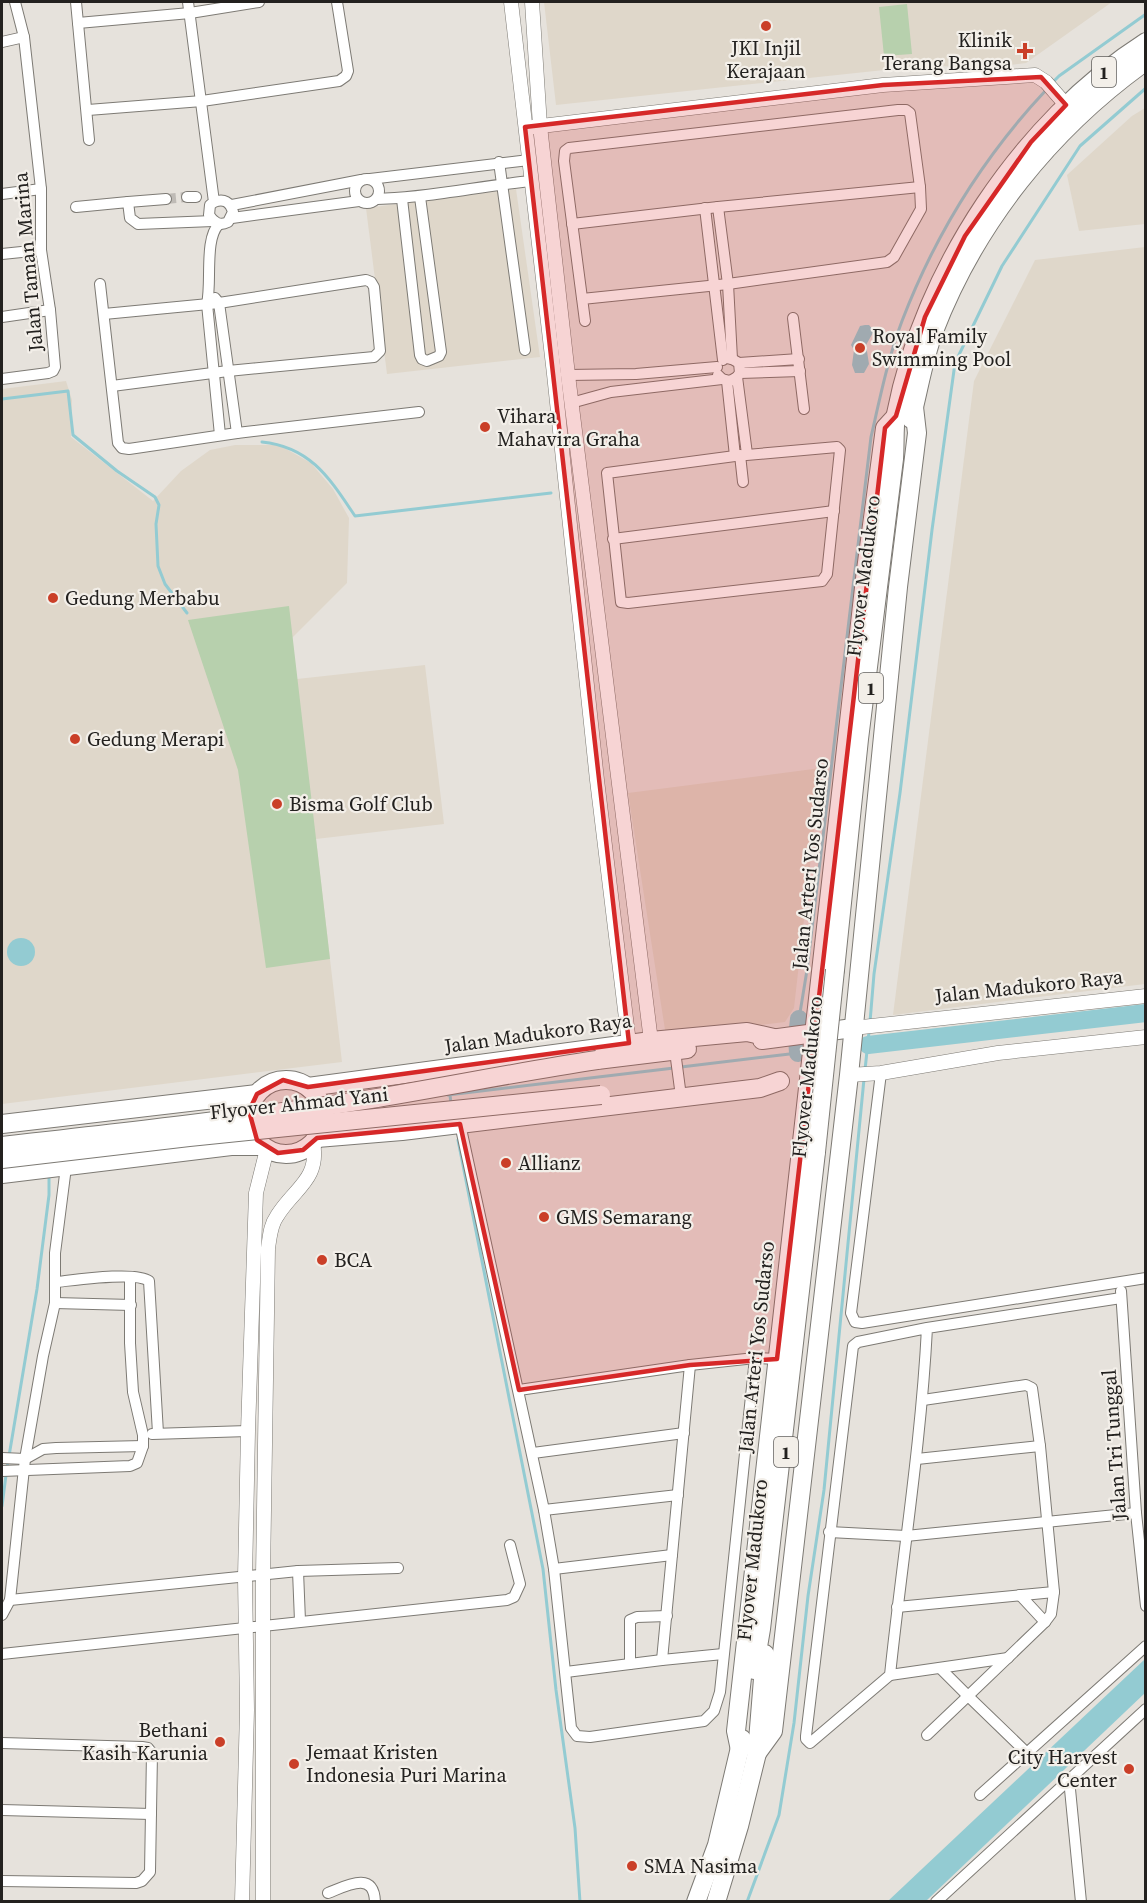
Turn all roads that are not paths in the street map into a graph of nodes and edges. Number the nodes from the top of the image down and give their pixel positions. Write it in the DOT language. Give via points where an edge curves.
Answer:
graph roads {
  1 [pos="15,2"];
  2 [pos="76,2"];
  3 [pos="259,2"];
  4 [pos="337,2"];
  5 [pos="511,2"];
  6 [pos="532,2"];
  7 [pos="189,7"];
  8 [pos="78,23"];
  9 [pos="24,37"];
  10 [pos="2,42"];
  11 [pos="1146,42"];
  12 [pos="1146,62"];
  13 [pos="1062,100"];
  14 [pos="202,101"];
  15 [pos="88,110"];
  16 [pos="540,126"];
  17 [pos="525,127"];
  18 [pos="89,140"];
  19 [pos="529,160"];
  20 [pos="499,162"];
  21 [pos="366,180"];
  22 [pos="531,182"];
  23 [pos="502,184"];
  24 [pos="920,187"];
  25 [pos="41,189"];
  26 [pos="2,194"];
  27 [pos="420,197"];
  28 [pos="166,199"];
  29 [pos="377,199"];
  30 [pos="402,199"];
  31 [pos="359,201"];
  32 [pos="128,202"];
  33 [pos="214,202"];
  34 [pos="231,206"];
  35 [pos="76,207"];
  36 [pos="718,207"];
  37 [pos="705,208"];
  38 [pos="231,218"];
  39 [pos="216,222"];
  40 [pos="572,224"];
  41 [pos="41,250"];
  42 [pos="2,254"];
  43 [pos="100,284"];
  44 [pos="728,284"];
  45 [pos="715,285"];
  46 [pos="210,290"];
  47 [pos="582,299"];
  48 [pos="219,303"];
  49 [pos="207,304"];
  50 [pos="50,310"];
  51 [pos="104,314"];
  52 [pos="2,317"];
  53 [pos="793,318"];
  54 [pos="585,321"];
  55 [pos="525,350"];
  56 [pos="799,359"];
  57 [pos="730,370"];
  58 [pos="228,371"];
  59 [pos="800,371"];
  60 [pos="214,373"];
  61 [pos="636,374"];
  62 [pos="568,375"];
  63 [pos="607,375"];
  64 [pos="2,379"];
  65 [pos="112,386"];
  66 [pos="638,389"];
  67 [pos="609,393"];
  68 [pos="571,403"];
  69 [pos="914,407"];
  70 [pos="804,409"];
  71 [pos="419,412"];
  72 [pos="896,416"];
  73 [pos="237,433"];
  74 [pos="220,435"];
  75 [pos="741,455"];
  76 [pos="743,482"];
  77 [pos="834,511"];
  78 [pos="613,539"];
  79 [pos="838,971"];
  80 [pos="1146,996"];
  81 [pos="860,1028"];
  82 [pos="814,1033"];
  83 [pos="1146,1037"];
  84 [pos="778,1038"];
  85 [pos="651,1041"];
  86 [pos="629,1043"];
  87 [pos="676,1055"];
  88 [pos="597,1060"];
  89 [pos="879,1073"];
  90 [pos="855,1075"];
  91 [pos="809,1079"];
  92 [pos="780,1081"];
  93 [pos="680,1085"];
  94 [pos="308,1087"];
  95 [pos="257,1094"];
  96 [pos="2,1124"];
  97 [pos="64,1125"];
  98 [pos="453,1125"];
  99 [pos="317,1136"];
  100 [pos="261,1143"];
  101 [pos="2,1146"];
  102 [pos="2,1159"];
  103 [pos="63,1164"];
  104 [pos="2,1174"];
  105 [pos="130,1277"];
  106 [pos="1146,1278"];
  107 [pos="56,1282"];
  108 [pos="1121,1282"];
  109 [pos="1121,1298"];
  110 [pos="55,1303"];
  111 [pos="131,1305"];
  112 [pos="927,1328"];
  113 [pos="152,1341"];
  114 [pos="130,1343"];
  115 [pos="755,1358"];
  116 [pos="777,1359"];
  117 [pos="690,1365"];
  118 [pos="519,1390"];
  119 [pos="923,1400"];
  120 [pos="248,1431"];
  121 [pos="158,1433"];
  122 [pos="684,1433"];
  123 [pos="143,1435"];
  124 [pos="142,1446"];
  125 [pos="1040,1446"];
  126 [pos="533,1453"];
  127 [pos="6,1458"];
  128 [pos="26,1459"];
  129 [pos="917,1459"];
  130 [pos="6,1471"];
  131 [pos="24,1471"];
  132 [pos="678,1495"];
  133 [pos="544,1510"];
  134 [pos="1136,1514"];
  135 [pos="1046,1522"];
  136 [pos="829,1532"];
  137 [pos="906,1536"];
  138 [pos="510,1545"];
  139 [pos="672,1555"];
  140 [pos="398,1568"];
  141 [pos="554,1569"];
  142 [pos="298,1571"];
  143 [pos="263,1576"];
  144 [pos="245,1578"];
  145 [pos="1054,1592"];
  146 [pos="1020,1595"];
  147 [pos="10,1600"];
  148 [pos="1146,1606"];
  149 [pos="897,1607"];
  150 [pos="2,1615"];
  151 [pos="667,1616"];
  152 [pos="300,1621"];
  153 [pos="1045,1622"];
  154 [pos="263,1625"];
  155 [pos="246,1627"];
  156 [pos="1146,1646"];
  157 [pos="2,1654"];
  158 [pos="723,1654"];
  159 [pos="1009,1658"];
  160 [pos="662,1660"];
  161 [pos="630,1664"];
  162 [pos="940,1668"];
  163 [pos="566,1672"];
  164 [pos="890,1675"];
  165 [pos="968,1696"];
  166 [pos="1146,1709"];
  167 [pos="247,1710"];
  168 [pos="263,1710"];
  169 [pos="927,1735"];
  170 [pos="2,1743"];
  171 [pos="748,1752"];
  172 [pos="1027,1753"];
  173 [pos="1069,1779"];
  174 [pos="980,1795"];
  175 [pos="2,1810"];
  176 [pos="151,1814"];
  177 [pos="2,1881"];
  178 [pos="328,1893"];
  179 [pos="242,1902"];
  180 [pos="263,1902"];
  181 [pos="375,1902"];
  182 [pos="696,1902"];
  183 [pos="716,1902"];
  184 [pos="936,1902"];
  185 [pos="1081,1902"];
  1 -- 9 [label="street, Jalan Taman Marina"];
  2 -- 8 [label="street"];
  3 -- 7 [label="street"];
  4 -- 14 [label="street" via="348,71 343,79"];
  5 -- 17 [label="street"];
  6 -- 16 [label="street"];
  7 -- 8 [label="street"];
  7 -- 14 [label="street"];
  8 -- 15 [label="street"];
  9 -- 10 [label="street"];
  9 -- 25 [label="street, Jalan Taman Marina"];
  11 -- 13 [label="highway, 1"];
  12 -- 69 [label="highway, 1" via="1077,117 1027,170 981,235 953,283 920,376"];
  13 -- 16 [label="street" via="1035,75 882,85"];
  13 -- 72 [label="highway, 1" via="959,246 925,317"];
  14 -- 15 [label="street"];
  14 -- 33 [label="street"];
  15 -- 18 [label="street"];
  16 -- 17 [label="street"];
  16 -- 62 [label="street"];
  17 -- 19 [label="street"];
  19 -- 20 [label="street"];
  19 -- 22 [label="street"];
  20 -- 21 [label="street"];
  20 -- 23 [label="street"];
  21 -- 29 [label="street" via="375,182 379,190"];
  21 -- 31 [label="street" via="357,183 354,193"];
  21 -- 34 [label="street"];
  22 -- 23 [label="street"];
  22 -- 86 [label="street"];
  23 -- 27 [label="street"];
  23 -- 55 [label="street"];
  24 -- 36 [label="street"];
  24 -- 40 [label="street" via="911,117 906,110 898,110 568,148 564,161"];
  24 -- 44 [label="street" via="921,209 894,257 886,262"];
  25 -- 26 [label="street"];
  25 -- 41 [label="street, Jalan Taman Marina"];
  27 -- 30 [label="street"];
  27 -- 30 [label="street" via="441,352 427,360 420,355"];
  28 -- 32 [label="street"];
  29 -- 30 [label="street"];
  29 -- 31 [label="street" via="369,204"];
  31 -- 38 [label="street"];
  32 -- 35 [label="street"];
  32 -- 39 [label="street" via="130,218 138,224"];
  33 -- 34 [label="street" via="227,201"];
  33 -- 39 [label="street" via="209,210"];
  34 -- 38 [label="street"];
  36 -- 37 [label="street"];
  36 -- 44 [label="street"];
  37 -- 40 [label="street"];
  37 -- 45 [label="street"];
  38 -- 39 [label="street" via="224,224"];
  39 -- 46 [label="street" via="210,243"];
  40 -- 47 [label="street"];
  41 -- 42 [label="street"];
  41 -- 50 [label="street, Jalan Taman Marina"];
  43 -- 51 [label="street"];
  44 -- 45 [label="street"];
  44 -- 57 [label="street"];
  45 -- 47 [label="street"];
  45 -- 57 [label="street"];
  46 -- 48 [label="street"];
  46 -- 49 [label="street"];
  47 -- 54 [label="street"];
  48 -- 49 [label="street"];
  48 -- 58 [label="street"];
  48 -- 58 [label="street" via="366,280 374,286 380,351 376,356"];
  49 -- 51 [label="street"];
  49 -- 60 [label="street"];
  50 -- 52 [label="street"];
  50 -- 64 [label="street, Jalan Taman Marina" via="55,367 48,374"];
  51 -- 65 [label="street"];
  53 -- 56 [label="street"];
  56 -- 57 [label="street"];
  56 -- 59 [label="street"];
  57 -- 59 [label="street"];
  57 -- 61 [label="street"];
  57 -- 66 [label="street"];
  57 -- 75 [label="street"];
  58 -- 60 [label="street"];
  58 -- 73 [label="street"];
  59 -- 70 [label="street"];
  60 -- 65 [label="street"];
  60 -- 74 [label="street"];
  61 -- 63 [label="street"];
  61 -- 66 [label="street"];
  62 -- 63 [label="street"];
  62 -- 68 [label="street"];
  63 -- 67 [label="street"];
  65 -- 74 [label="street" via="118,443 122,448"];
  66 -- 67 [label="street"];
  67 -- 68 [label="street"];
  68 -- 85 [label="street"];
  69 -- 79 [label="highway, Flyover Madukoro / 1" via="900,460"];
  69 -- 81 [label="highway" via="917,433 898,587"];
  71 -- 73 [label="street"];
  72 -- 79 [label="highway, Flyover Madukoro / 1"];
  72 -- 82 [label="highway, Jalan Arteri Yos Sudarso" via="885,429 866,570"];
  73 -- 74 [label="street"];
  75 -- 76 [label="street"];
  75 -- 77 [label="street" via="839,448"];
  75 -- 78 [label="street" via="607,473"];
  77 -- 78 [label="street"];
  77 -- 78 [label="street" via="827,574 819,583 623,603"];
  79 -- 171 [label="highway, Flyover Madukoro / 1, bridge"];
  80 -- 81 [label="street, Jalan Madukoro Raya"];
  81 -- 82 [label="highway, Jalan Madukoro Raya"];
  81 -- 90 [label="highway"];
  82 -- 84 [label="highway, Jalan Madukoro Raya"];
  82 -- 91 [label="highway, Jalan Arteri Yos Sudarso"];
  83 -- 89 [label="street" via="998,1053"];
  84 -- 85 [label="highway, Jalan Madukoro Raya" via="747,1032"];
  84 -- 87 [label="highway, Jalan Madukoro Raya"];
  85 -- 86 [label="highway, Jalan Madukoro Raya"];
  86 -- 94 [label="highway, Jalan Madukoro Raya"];
  87 -- 88 [label="highway, Jalan Madukoro Raya"];
  87 -- 93 [label="street"];
  88 -- 101 [label="highway, Flyover Ahmad Yani, bridge" via="297,1110"];
  89 -- 90 [label="street"];
  89 -- 108 [label="street" via="851,1313 854,1321 862,1323"];
  90 -- 91 [label="highway"];
  90 -- 171 [label="highway" via="773,1731"];
  91 -- 92 [label="highway"];
  91 -- 116 [label="highway, Jalan Arteri Yos Sudarso"];
  92 -- 93 [label="highway"];
  92 -- 98 [label="highway" via="768,1088"];
  93 -- 102 [label="highway, Flyover Ahmad Yani, bridge"];
  94 -- 95 [label="highway" via="283,1080 265,1086"];
  94 -- 99 [label="highway, bridge" via="316,1095 323,1116"];
  95 -- 97 [label="highway"];
  95 -- 100 [label="highway, bridge" via="249,1111 249,1123"];
  96 -- 97 [label="highway"];
  97 -- 103 [label="highway, bridge"];
  98 -- 99 [label="highway"];
  98 -- 118 [label="street"];
  99 -- 100 [label="highway" via="303,1150 291,1154 278,1153"];
  99 -- 143 [label="street" via="311,1173 278,1214 270,1231"];
  100 -- 103 [label="highway"];
  100 -- 120 [label="street"];
  103 -- 104 [label="highway"];
  103 -- 107 [label="street"];
  105 -- 107 [label="street"];
  105 -- 111 [label="street"];
  105 -- 113 [label="street" via="149,1281"];
  106 -- 108 [label="street"];
  107 -- 110 [label="street"];
  108 -- 109 [label="street, Jalan Tri Tunggal"];
  109 -- 112 [label="street"];
  109 -- 134 [label="street, Jalan Tri Tunggal"];
  110 -- 111 [label="street"];
  110 -- 128 [label="street"];
  111 -- 114 [label="street"];
  112 -- 119 [label="street"];
  112 -- 136 [label="street" via="852,1346"];
  113 -- 114 [label="street"];
  113 -- 121 [label="street"];
  114 -- 123 [label="street"];
  115 -- 116 [label="street"];
  115 -- 117 [label="street"];
  115 -- 158 [label="street"];
  116 -- 171 [label="highway, Jalan Arteri Yos Sudarso" via="736,1731"];
  117 -- 118 [label="street"];
  117 -- 122 [label="street"];
  118 -- 126 [label="street"];
  119 -- 125 [label="street" via="1028,1385 1033,1390"];
  119 -- 129 [label="street"];
  120 -- 121 [label="street"];
  120 -- 144 [label="street"];
  121 -- 123 [label="street"];
  122 -- 126 [label="street"];
  122 -- 132 [label="street"];
  123 -- 124 [label="street"];
  124 -- 128 [label="street" via="43,1449"];
  124 -- 131 [label="street" via="139,1460 130,1466"];
  125 -- 129 [label="street"];
  125 -- 135 [label="street"];
  126 -- 133 [label="street"];
  127 -- 128 [label="street"];
  128 -- 131 [label="street"];
  129 -- 137 [label="street"];
  130 -- 131 [label="street"];
  131 -- 147 [label="street"];
  132 -- 133 [label="street"];
  132 -- 139 [label="street"];
  133 -- 141 [label="street"];
  134 -- 135 [label="street"];
  134 -- 148 [label="street, Jalan Tri Tunggal"];
  135 -- 137 [label="street"];
  135 -- 145 [label="street"];
  136 -- 137 [label="street"];
  136 -- 164 [label="street" via="808,1743 813,1743"];
  137 -- 149 [label="street"];
  138 -- 152 [label="street" via="520,1584 511,1598"];
  139 -- 141 [label="street"];
  139 -- 151 [label="street"];
  140 -- 142 [label="street"];
  141 -- 163 [label="street"];
  142 -- 143 [label="street"];
  142 -- 152 [label="street"];
  143 -- 144 [label="street"];
  143 -- 154 [label="street"];
  144 -- 147 [label="street"];
  144 -- 155 [label="street"];
  145 -- 146 [label="street"];
  145 -- 153 [label="street" via="1051,1614"];
  146 -- 149 [label="street"];
  146 -- 153 [label="street"];
  147 -- 150 [label="street"];
  149 -- 164 [label="street"];
  151 -- 160 [label="street"];
  151 -- 161 [label="street" via="630,1620"];
  152 -- 154 [label="street"];
  153 -- 159 [label="street"];
  154 -- 155 [label="street"];
  154 -- 168 [label="street"];
  155 -- 157 [label="street"];
  155 -- 167 [label="street"];
  156 -- 172 [label="street"];
  158 -- 160 [label="street"];
  158 -- 163 [label="street" via="718,1704 707,1719 590,1737 577,1736 571,1728"];
  159 -- 162 [label="street"];
  159 -- 165 [label="street"];
  160 -- 161 [label="street"];
  161 -- 163 [label="street"];
  162 -- 164 [label="street"];
  162 -- 165 [label="street"];
  165 -- 169 [label="street"];
  165 -- 172 [label="street"];
  166 -- 173 [label="street"];
  167 -- 168 [label="street"];
  167 -- 179 [label="street"];
  168 -- 180 [label="street"];
  170 -- 176 [label="street" via="148,1748 152,1753"];
  171 -- 182 [label="highway, 1"];
  171 -- 183 [label="highway, 1" via="739,1826"];
  172 -- 174 [label="street"];
  173 -- 184 [label="street"];
  173 -- 185 [label="street"];
  175 -- 176 [label="street"];
  176 -- 177 [label="street" via="150,1872 142,1881"];
  178 -- 181 [label="street" via="363,1883 375,1891"];
}
